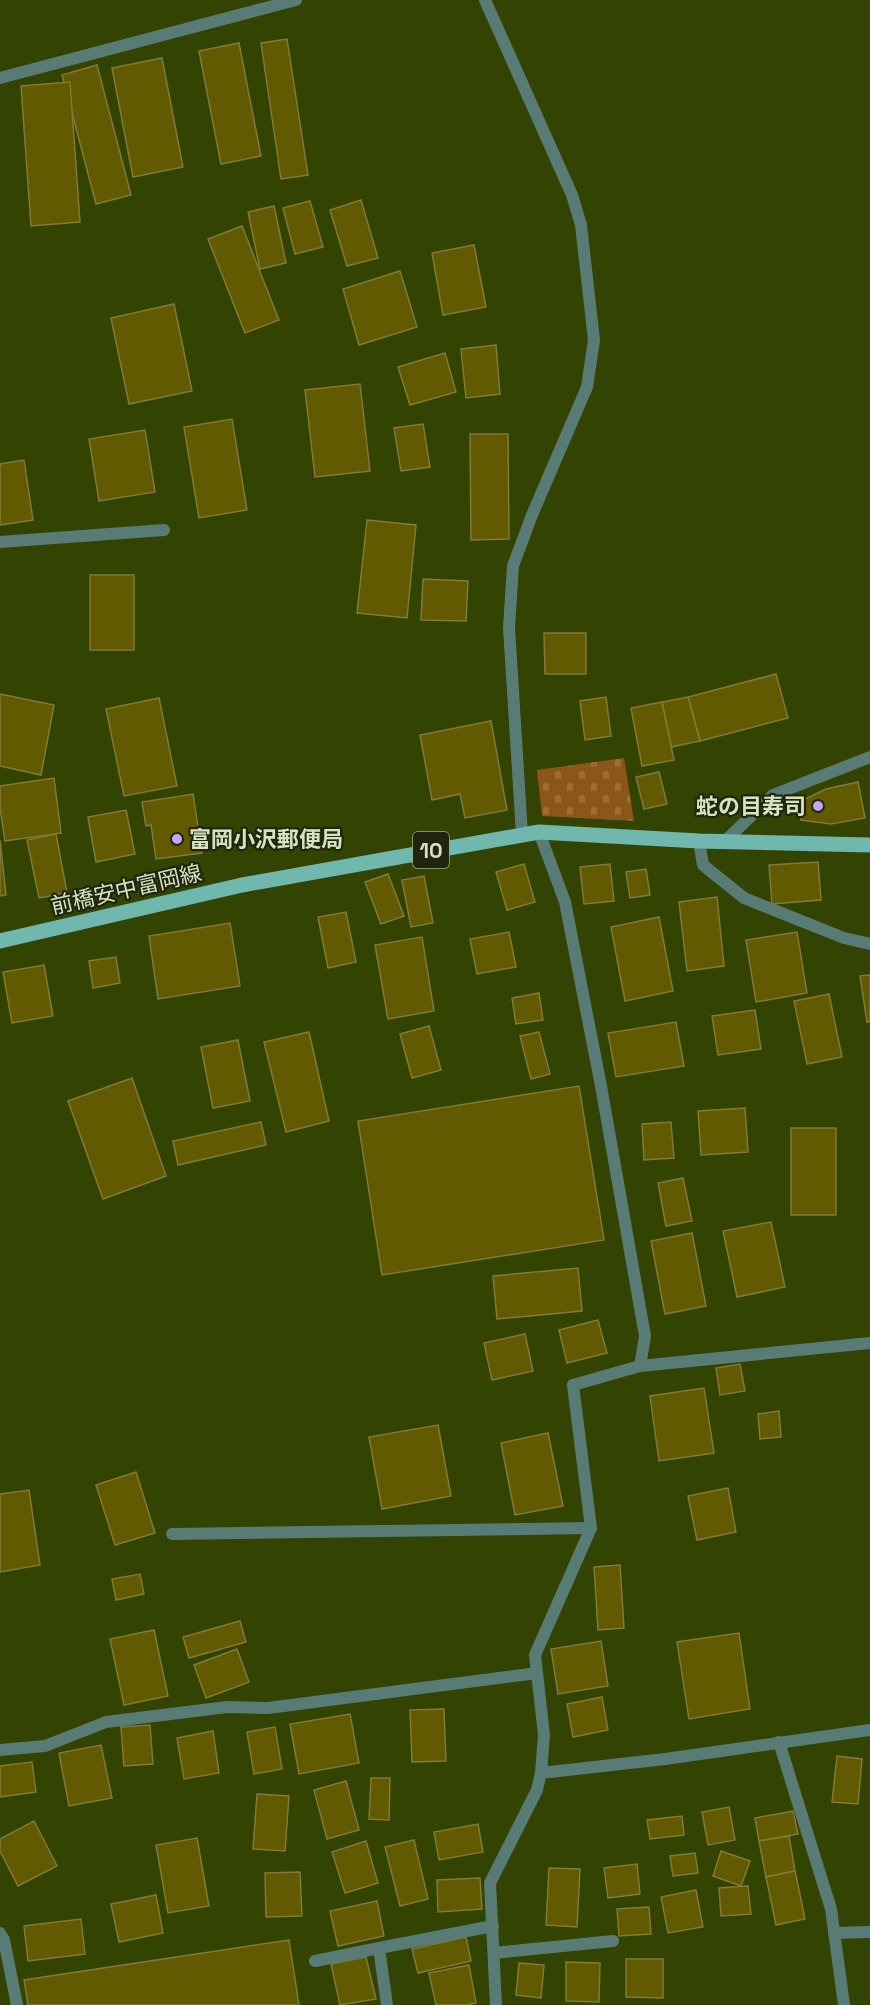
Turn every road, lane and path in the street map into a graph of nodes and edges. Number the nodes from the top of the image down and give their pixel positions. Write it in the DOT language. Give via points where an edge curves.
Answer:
graph roads {
  1 [pos="296,0"];
  2 [pos="485,0"];
  3 [pos="0,78"];
  4 [pos="164,530"];
  5 [pos="0,542"];
  6 [pos="870,757"];
  7 [pos="539,832"];
  8 [pos="522,834"];
  9 [pos="699,841"];
  10 [pos="724,842"];
  11 [pos="870,845"];
  12 [pos="0,941"];
  13 [pos="870,944"];
  14 [pos="870,1343"];
  15 [pos="640,1366"];
  16 [pos="591,1528"];
  17 [pos="172,1534"];
  18 [pos="537,1673"];
  19 [pos="870,1730"];
  20 [pos="779,1742"];
  21 [pos="0,1750"];
  22 [pos="541,1773"];
  23 [pos="493,1926"];
  24 [pos="870,1932"];
  25 [pos="0,1933"];
  26 [pos="834,1933"];
  27 [pos="613,1941"];
  28 [pos="379,1948"];
  29 [pos="494,1953"];
  30 [pos="315,1961"];
  31 [pos="17,2005"];
  32 [pos="387,2005"];
  33 [pos="496,2005"];
  34 [pos="844,2005"];
  1 -- 3 [label="street"];
  2 -- 8 [label="street" via="572,195 581,225 594,339 587,387 513,566 509,628"];
  4 -- 5 [label="street"];
  6 -- 10 [label="street" via="773,795"];
  7 -- 8 [label="main road, 前橋安中富岡線 / 10"];
  7 -- 9 [label="main road, 前橋安中富岡線 / 10"];
  7 -- 15 [label="street" via="565,903 601,1086 645,1336"];
  8 -- 12 [label="main road, 前橋安中富岡線 / 10" via="242,885"];
  9 -- 10 [label="main road, 前橋安中富岡線 / 10"];
  9 -- 13 [label="street" via="703,865 744,898 844,938"];
  10 -- 11 [label="main road, 前橋安中富岡線 / 10"];
  14 -- 15 [label="street"];
  15 -- 16 [label="street" via="573,1385"];
  16 -- 17 [label="street"];
  16 -- 18 [label="street" via="535,1655"];
  18 -- 21 [label="street" via="268,1708 227,1707 106,1722 45,1746"];
  18 -- 22 [label="street" via="544,1735"];
  19 -- 20 [label="street"];
  20 -- 22 [label="street"];
  20 -- 26 [label="street" via="831,1909"];
  22 -- 23 [label="street" via="537,1790 490,1883"];
  23 -- 28 [label="street"];
  23 -- 29 [label="street"];
  24 -- 26 [label="street"];
  25 -- 31 [label="street"];
  26 -- 34 [label="street"];
  27 -- 29 [label="street"];
  28 -- 30 [label="street"];
  28 -- 32 [label="street"];
  29 -- 33 [label="street"];
}
